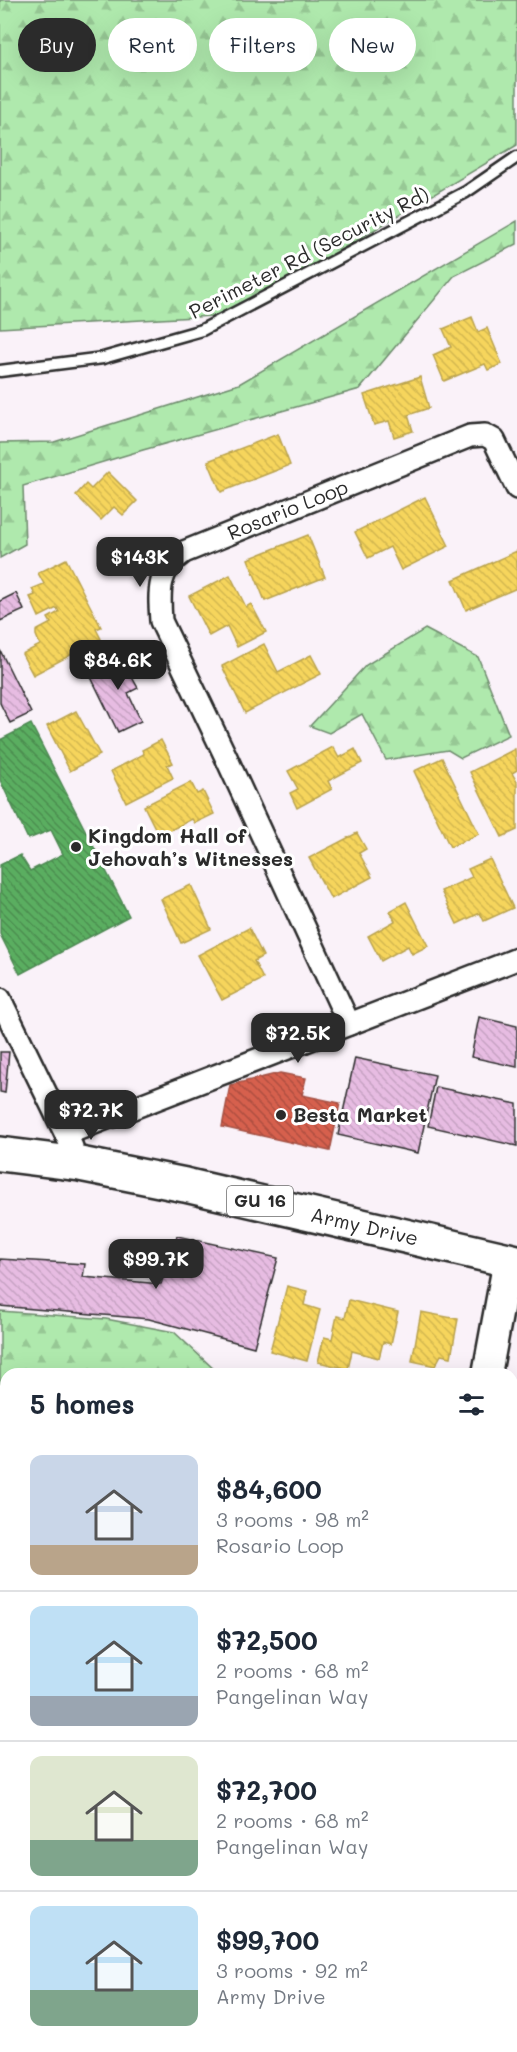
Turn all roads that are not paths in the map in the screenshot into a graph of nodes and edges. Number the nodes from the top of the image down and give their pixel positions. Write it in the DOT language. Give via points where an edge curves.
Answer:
graph roads {
  1 [pos="517,157"];
  2 [pos="0,371"];
  3 [pos="517,488"];
  4 [pos="517,959"];
  5 [pos="0,999"];
  6 [pos="349,1023"];
  7 [pos="66,1134"];
  8 [pos="0,1154"];
  9 [pos="80,1164"];
  10 [pos="513,1261"];
  11 [pos="488,1368"];
  1 -- 2 [label="lane, Perimeter Rd (Security Rd)" via="466,192 202,330 103,358"];
  3 -- 6 [label="street, Rosario Loop" via="494,440 485,435 470,436 184,552 175,558 161,581 160,621"];
  4 -- 6 [label="street"];
  5 -- 7 [label="street"];
  6 -- 7 [label="street"];
  7 -- 9 [label="street"];
  8 -- 9 [label="main road, Army Drive / GU 16"];
  9 -- 10 [label="main road, Army Drive / GU 16" via="260,1201"];
  10 -- 11 [label="main road"];
}
